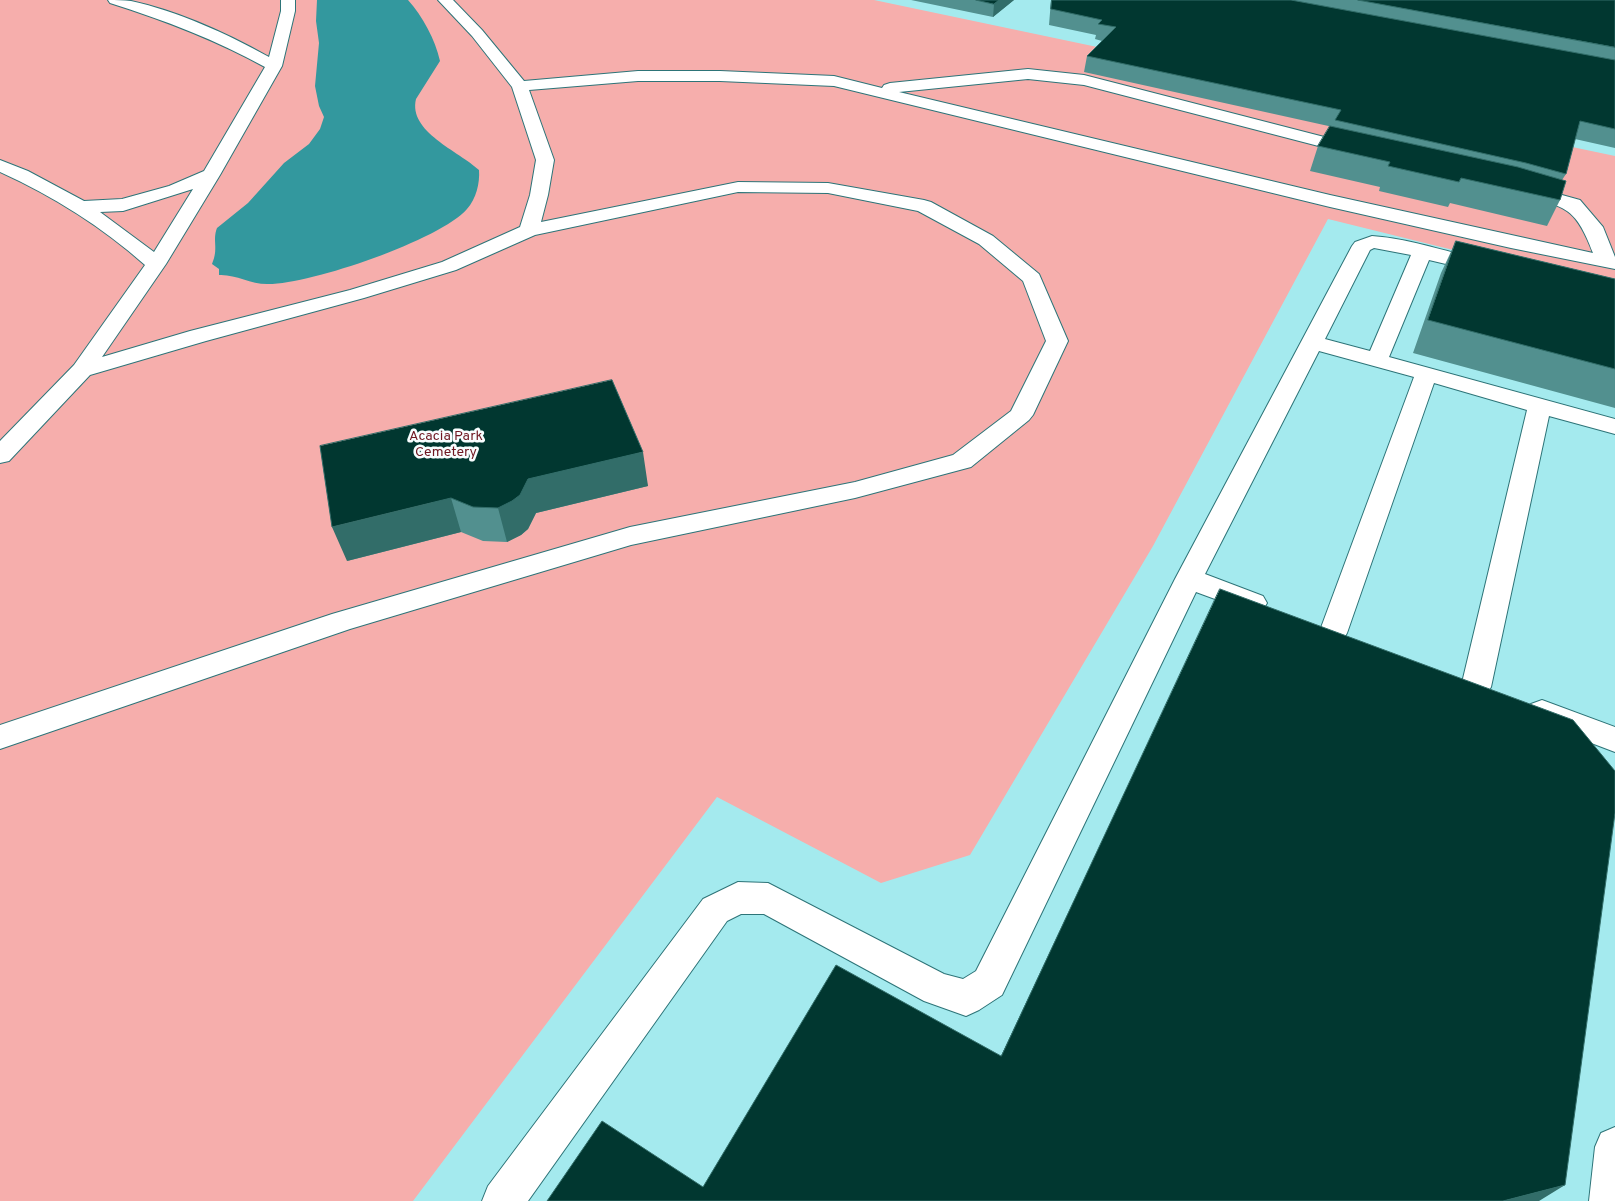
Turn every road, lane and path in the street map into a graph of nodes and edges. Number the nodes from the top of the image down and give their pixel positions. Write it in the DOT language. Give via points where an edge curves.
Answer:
graph roads {
  1 [pos="115,0"];
  2 [pos="288,0"];
  3 [pos="445,0"];
  4 [pos="274,66"];
  5 [pos="520,86"];
  6 [pos="874,91"];
  7 [pos="1375,155"];
  8 [pos="0,165"];
  9 [pos="210,175"];
  10 [pos="1512,186"];
  11 [pos="83,208"];
  12 [pos="529,230"];
  13 [pos="1423,251"];
  14 [pos="1610,262"];
  15 [pos="156,264"];
  16 [pos="1500,271"];
  17 [pos="1313,342"];
  18 [pos="1377,360"];
  19 [pos="82,370"];
  20 [pos="1426,374"];
  21 [pos="1540,406"];
  22 [pos="1615,427"];
  23 [pos="11,434"];
  24 [pos="0,455"];
  25 [pos="1189,579"];
  26 [pos="0,737"];
  27 [pos="1615,740"];
  28 [pos="1615,1147"];
  29 [pos="503,1201"];
  30 [pos="1610,1201"];
  1 -- 4 [label="lane" via="206,30"];
  2 -- 4 [label="lane"];
  3 -- 5 [label="lane" via="477,32"];
  4 -- 9 [label="lane"];
  5 -- 6 [label="lane" via="638,76 720,76 834,81"];
  5 -- 12 [label="lane" via="545,160 540,195"];
  6 -- 7 [label="lane" via="1028,74 1084,80"];
  6 -- 14 [label="lane" via="1330,201"];
  8 -- 11 [label="lane"];
  9 -- 11 [label="lane" via="175,190 123,205"];
  9 -- 15 [label="lane"];
  10 -- 14 [label="lane" via="1573,204 1593,227"];
  11 -- 15 [label="lane" via="127,237"];
  12 -- 19 [label="lane" via="449,266"];
  12 -- 26 [label="lane" via="738,187 828,188 924,206 986,240 1032,278 1057,341 1021,415 962,461 855,490 630,536 342,621"];
  13 -- 16 [label="lane"];
  13 -- 17 [label="lane" via="1386,243 1372,242 1362,246"];
  13 -- 18 [label="lane"];
  15 -- 19 [label="lane"];
  17 -- 18 [label="lane"];
  17 -- 25 [label="lane"];
  18 -- 20 [label="lane"];
  19 -- 23 [label="lane"];
  20 -- 21 [label="lane"];
  20 -- 25 [label="lane" via="1320,628"];
  21 -- 22 [label="lane"];
  21 -- 27 [label="lane" via="1485,690"];
  23 -- 24 [label="lane"];
  25 -- 29 [label="lane" via="989,983 966,998 937,988 768,899 738,898 715,910"];
  28 -- 30 [label="lane"];
}
